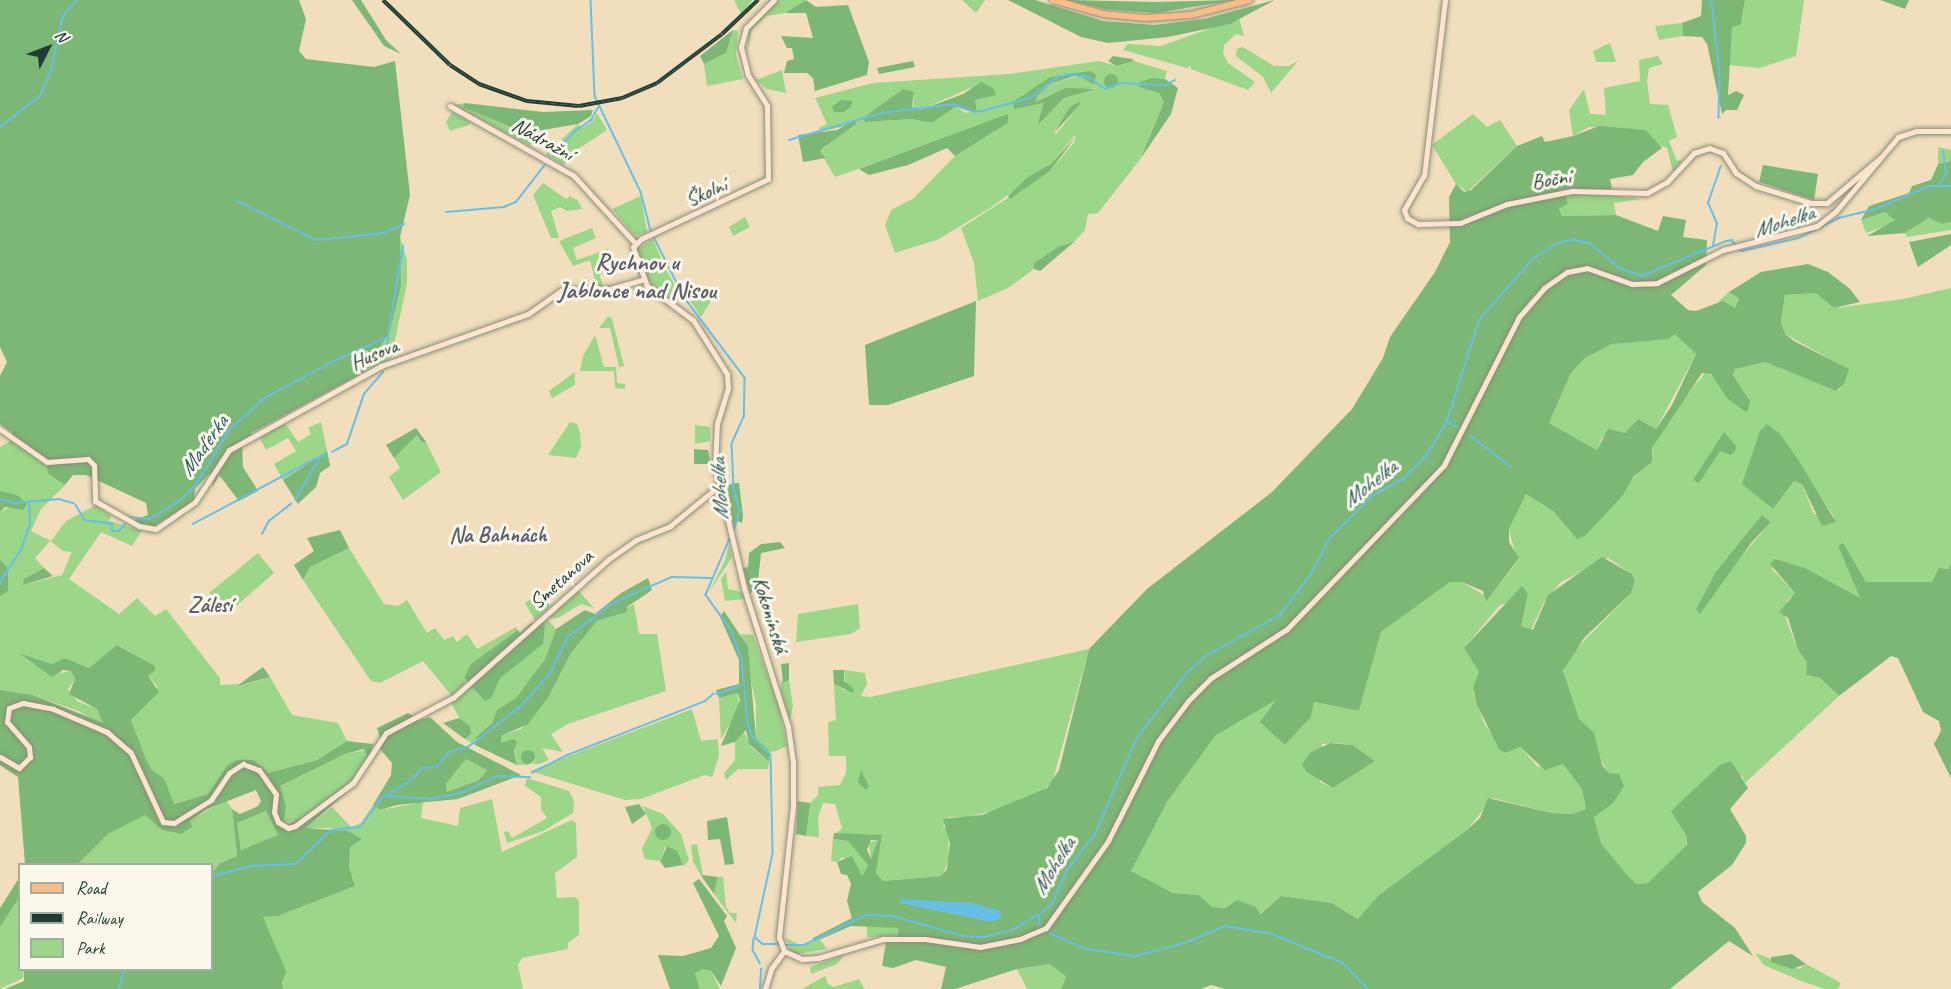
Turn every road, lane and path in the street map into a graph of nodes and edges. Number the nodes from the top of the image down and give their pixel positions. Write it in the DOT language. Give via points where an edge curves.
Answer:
graph roads {
  1 [pos="774,0"];
  2 [pos="1053,0"];
  3 [pos="1249,0"];
  4 [pos="1445,0"];
  5 [pos="450,106"];
  6 [pos="1951,131"];
  7 [pos="1881,158"];
  8 [pos="635,243"];
  9 [pos="644,279"];
  10 [pos="0,429"];
  11 [pos="720,485"];
  12 [pos="0,757"];
  13 [pos="784,950"];
  14 [pos="765,989"];
  1 -- 8 [label="street, Školní" via="746,28 741,47 748,75 767,106 770,170 766,181"];
  2 -- 3 [label="main road" via="1104,14 1155,18 1203,13"];
  4 -- 7 [label="street, Boční" via="1424,175 1404,210 1407,218 1418,224 1460,224 1507,204 1572,191 1647,193 1667,182 1694,153 1709,148 1723,153 1736,173 1756,186 1811,203 1827,203"];
  5 -- 8 [label="street, Nádražní" via="571,173"];
  6 -- 7 [label="street" via="1905,134 1892,142"];
  7 -- 13 [label="street" via="1823,222 1732,247 1657,283 1632,284 1598,269 1581,268 1567,272 1532,300 1505,342 1444,465 1287,629 1212,678 1189,700 1158,741 1102,850 1046,928 1020,939 980,947 925,939 883,939 818,958 795,957"];
  8 -- 9 [label="street" via="634,252"];
  9 -- 10 [label="street, Husova" via="610,289 562,290 528,314 381,366 229,450 195,502 156,529 139,526 97,503 92,494 94,465 88,459 48,462"];
  9 -- 11 [label="street, Kokonínská" via="653,292 703,332 727,374 728,388 714,447"];
  11 -- 12 [label="street, Smetanova" via="670,526 636,540 609,559 454,697 386,733 353,783 288,828 275,817 276,794 259,770 243,764 228,773 211,800 174,822 163,822 132,753 107,732 53,709 23,703 9,708 7,722 31,753 27,764 20,768"];
  11 -- 13 [label="street, Kokonínská" via="732,539 788,727 794,762 792,823 779,942"];
  13 -- 14 [label="street" via="771,969"];
}
